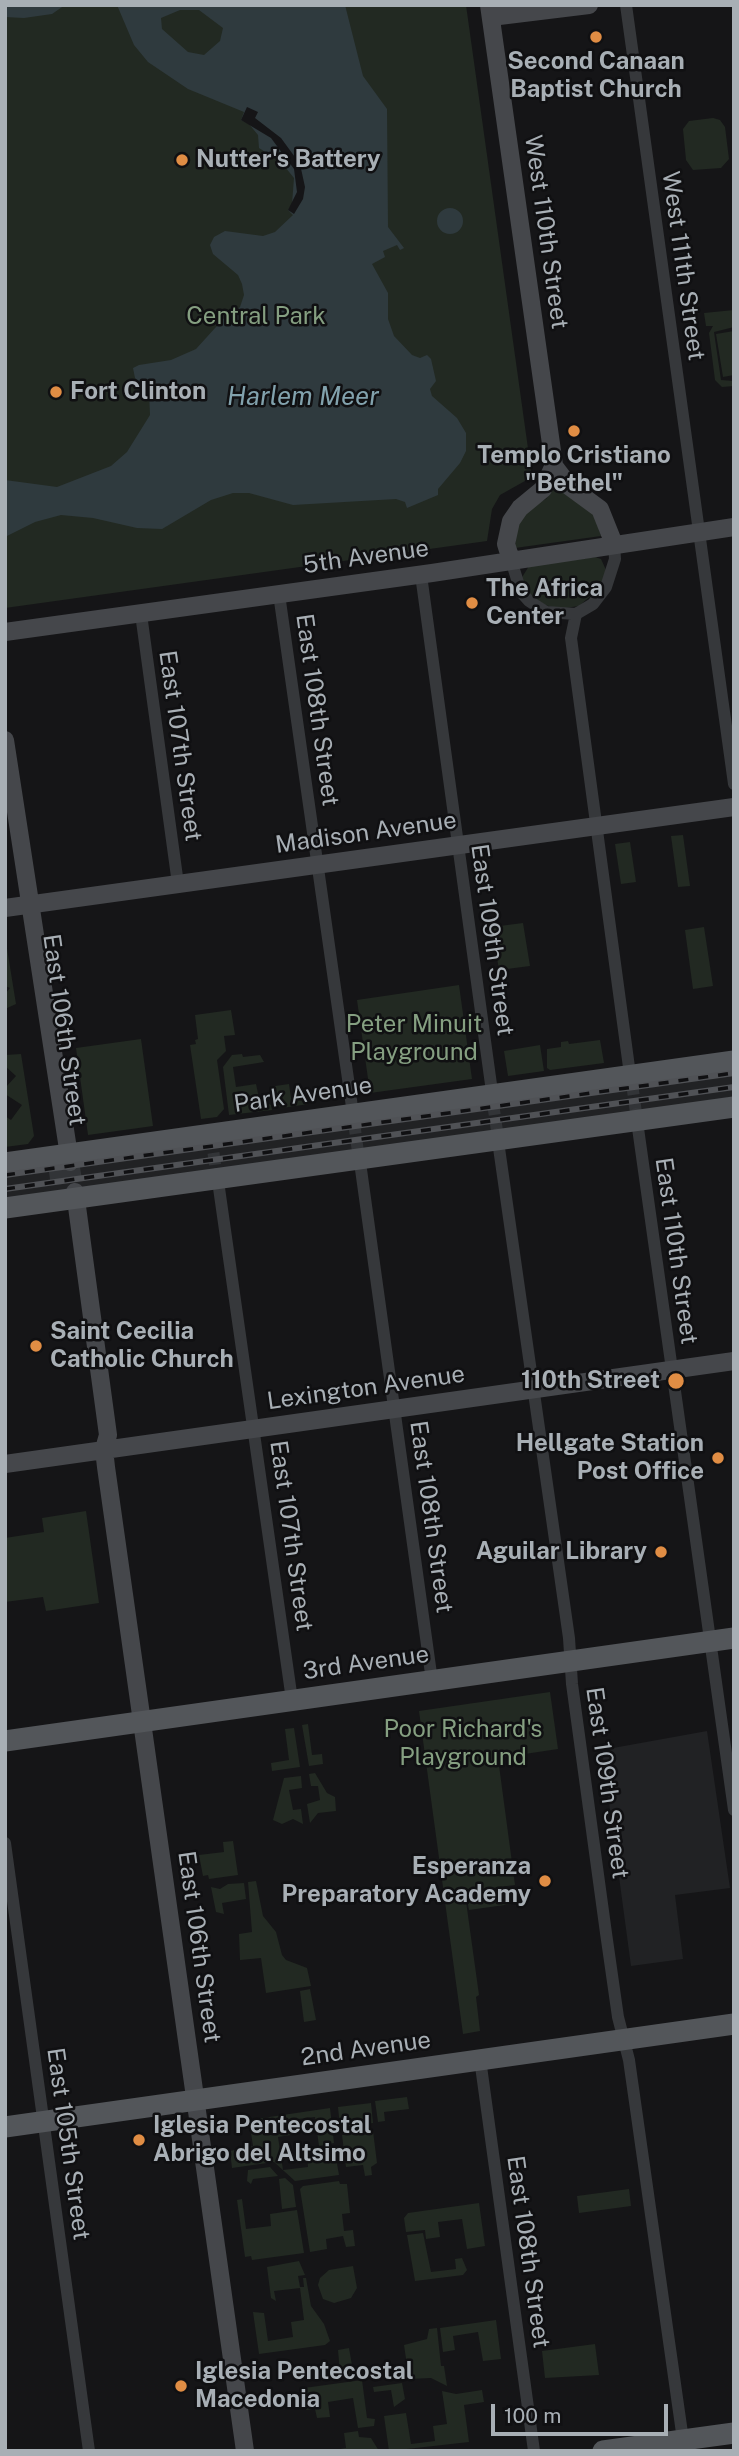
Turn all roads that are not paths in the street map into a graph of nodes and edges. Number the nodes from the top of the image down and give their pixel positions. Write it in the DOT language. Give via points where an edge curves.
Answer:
graph roads {
  1 [pos="589,5"];
  2 [pos="626,5"];
  3 [pos="490,11"];
  4 [pos="554,466"];
  5 [pos="734,527"];
  6 [pos="698,532"];
  7 [pos="614,544"];
  8 [pos="511,560"];
  9 [pos="421,575"];
  10 [pos="279,594"];
  11 [pos="141,614"];
  12 [pos="576,614"];
  13 [pos="5,632"];
  14 [pos="5,740"];
  15 [pos="734,784"];
  16 [pos="734,807"];
  17 [pos="595,825"];
  18 [pos="458,845"];
  19 [pos="317,865"];
  20 [pos="178,884"];
  21 [pos="29,905"];
  22 [pos="5,908"];
  23 [pos="734,1061"];
  24 [pos="631,1080"];
  25 [pos="493,1099"];
  26 [pos="734,1107"];
  27 [pos="636,1116"];
  28 [pos="353,1118"];
  29 [pos="497,1135"];
  30 [pos="359,1155"];
  31 [pos="63,1159"];
  32 [pos="5,1163"];
  33 [pos="217,1175"];
  34 [pos="68,1196"];
  35 [pos="5,1208"];
  36 [pos="734,1361"];
  37 [pos="673,1370"];
  38 [pos="534,1390"];
  39 [pos="395,1409"];
  40 [pos="255,1428"];
  41 [pos="104,1449"];
  42 [pos="5,1464"];
  43 [pos="734,1638"];
  44 [pos="710,1642"];
  45 [pos="570,1661"];
  46 [pos="432,1681"];
  47 [pos="292,1700"];
  48 [pos="142,1721"];
  49 [pos="5,1741"];
  50 [pos="734,1810"];
  51 [pos="5,1843"];
  52 [pos="734,2024"];
  53 [pos="624,2039"];
  54 [pos="480,2059"];
  55 [pos="195,2100"];
  56 [pos="44,2122"];
  57 [pos="5,2127"];
  58 [pos="734,2433"];
  59 [pos="683,2440"];
  60 [pos="89,2451"];
  61 [pos="245,2451"];
  62 [pos="534,2451"];
  63 [pos="603,2451"];
  1 -- 3 [label="main road"];
  2 -- 6 [label="street, West 111th Street"];
  3 -- 4 [label="main road, West 110th Street"];
  4 -- 7 [label="main road" via="570,486 600,509"];
  4 -- 8 [label="main road" via="543,489 511,521 506,544"];
  5 -- 6 [label="main road, 5th Avenue"];
  6 -- 7 [label="main road, 5th Avenue"];
  6 -- 15 [label="street, West 111th Street"];
  7 -- 8 [label="main road, 5th Avenue"];
  7 -- 12 [label="street" via="607,587 593,604"];
  8 -- 9 [label="main road, 5th Avenue"];
  8 -- 12 [label="street" via="521,592 529,601 546,612"];
  9 -- 10 [label="main road, 5th Avenue"];
  9 -- 18 [label="street, East 109th Street"];
  10 -- 11 [label="main road, 5th Avenue"];
  10 -- 19 [label="street, East 108th Street"];
  11 -- 13 [label="main road, 5th Avenue"];
  11 -- 20 [label="street, East 107th Street"];
  12 -- 17 [label="street" via="572,638"];
  14 -- 21 [label="main road, East 106th Street"];
  16 -- 17 [label="main road, Madison Avenue"];
  17 -- 18 [label="main road, Madison Avenue"];
  17 -- 24 [label="street"];
  18 -- 19 [label="main road, Madison Avenue"];
  18 -- 25 [label="street, East 109th Street"];
  19 -- 20 [label="main road, Madison Avenue"];
  19 -- 28 [label="street, East 108th Street"];
  20 -- 21 [label="main road, Madison Avenue"];
  21 -- 22 [label="main road, Madison Avenue"];
  21 -- 31 [label="main road, East 106th Street" via="35,923"];
  23 -- 24 [label="main road, Park Avenue"];
  24 -- 25 [label="main road, Park Avenue"];
  25 -- 28 [label="main road, Park Avenue"];
  26 -- 27 [label="main road"];
  27 -- 29 [label="main road"];
  27 -- 37 [label="street, East 110th Street"];
  28 -- 31 [label="main road, Park Avenue"];
  29 -- 30 [label="main road"];
  29 -- 38 [label="street, East 109th Street"];
  30 -- 33 [label="main road"];
  30 -- 39 [label="street, East 108th Street"];
  31 -- 32 [label="main road, Park Avenue"];
  33 -- 34 [label="main road"];
  33 -- 40 [label="street, East 107th Street"];
  34 -- 35 [label="main road"];
  34 -- 41 [label="main road, East 106th Street" via="96,1436"];
  36 -- 37 [label="main road, Lexington Avenue"];
  37 -- 38 [label="main road, Lexington Avenue"];
  37 -- 44 [label="street, East 110th Street"];
  38 -- 39 [label="main road, Lexington Avenue"];
  38 -- 45 [label="street, East 109th Street"];
  39 -- 40 [label="main road, Lexington Avenue"];
  39 -- 46 [label="street, East 108th Street"];
  40 -- 41 [label="main road, Lexington Avenue"];
  40 -- 47 [label="street, East 107th Street"];
  41 -- 42 [label="main road, Lexington Avenue"];
  41 -- 48 [label="main road, East 106th Street"];
  43 -- 44 [label="main road, 3rd Avenue"];
  44 -- 45 [label="main road, 3rd Avenue"];
  44 -- 50 [label="street, East 110th Street"];
  45 -- 46 [label="main road, 3rd Avenue"];
  45 -- 53 [label="street, East 109th Street"];
  46 -- 47 [label="main road, 3rd Avenue"];
  47 -- 48 [label="main road, 3rd Avenue"];
  48 -- 49 [label="main road, 3rd Avenue"];
  48 -- 55 [label="main road, East 106th Street"];
  51 -- 56 [label="street, East 105th Street"];
  52 -- 53 [label="main road, 2nd Avenue"];
  53 -- 54 [label="main road, 2nd Avenue"];
  53 -- 59 [label="street, East 109th Street"];
  54 -- 55 [label="main road, 2nd Avenue"];
  54 -- 62 [label="street, East 108th Street"];
  55 -- 56 [label="main road, 2nd Avenue"];
  55 -- 61 [label="main road, East 106th Street"];
  56 -- 57 [label="main road, 2nd Avenue"];
  56 -- 60 [label="street, East 105th Street"];
  58 -- 59 [label="main road"];
  59 -- 63 [label="main road"];
}
